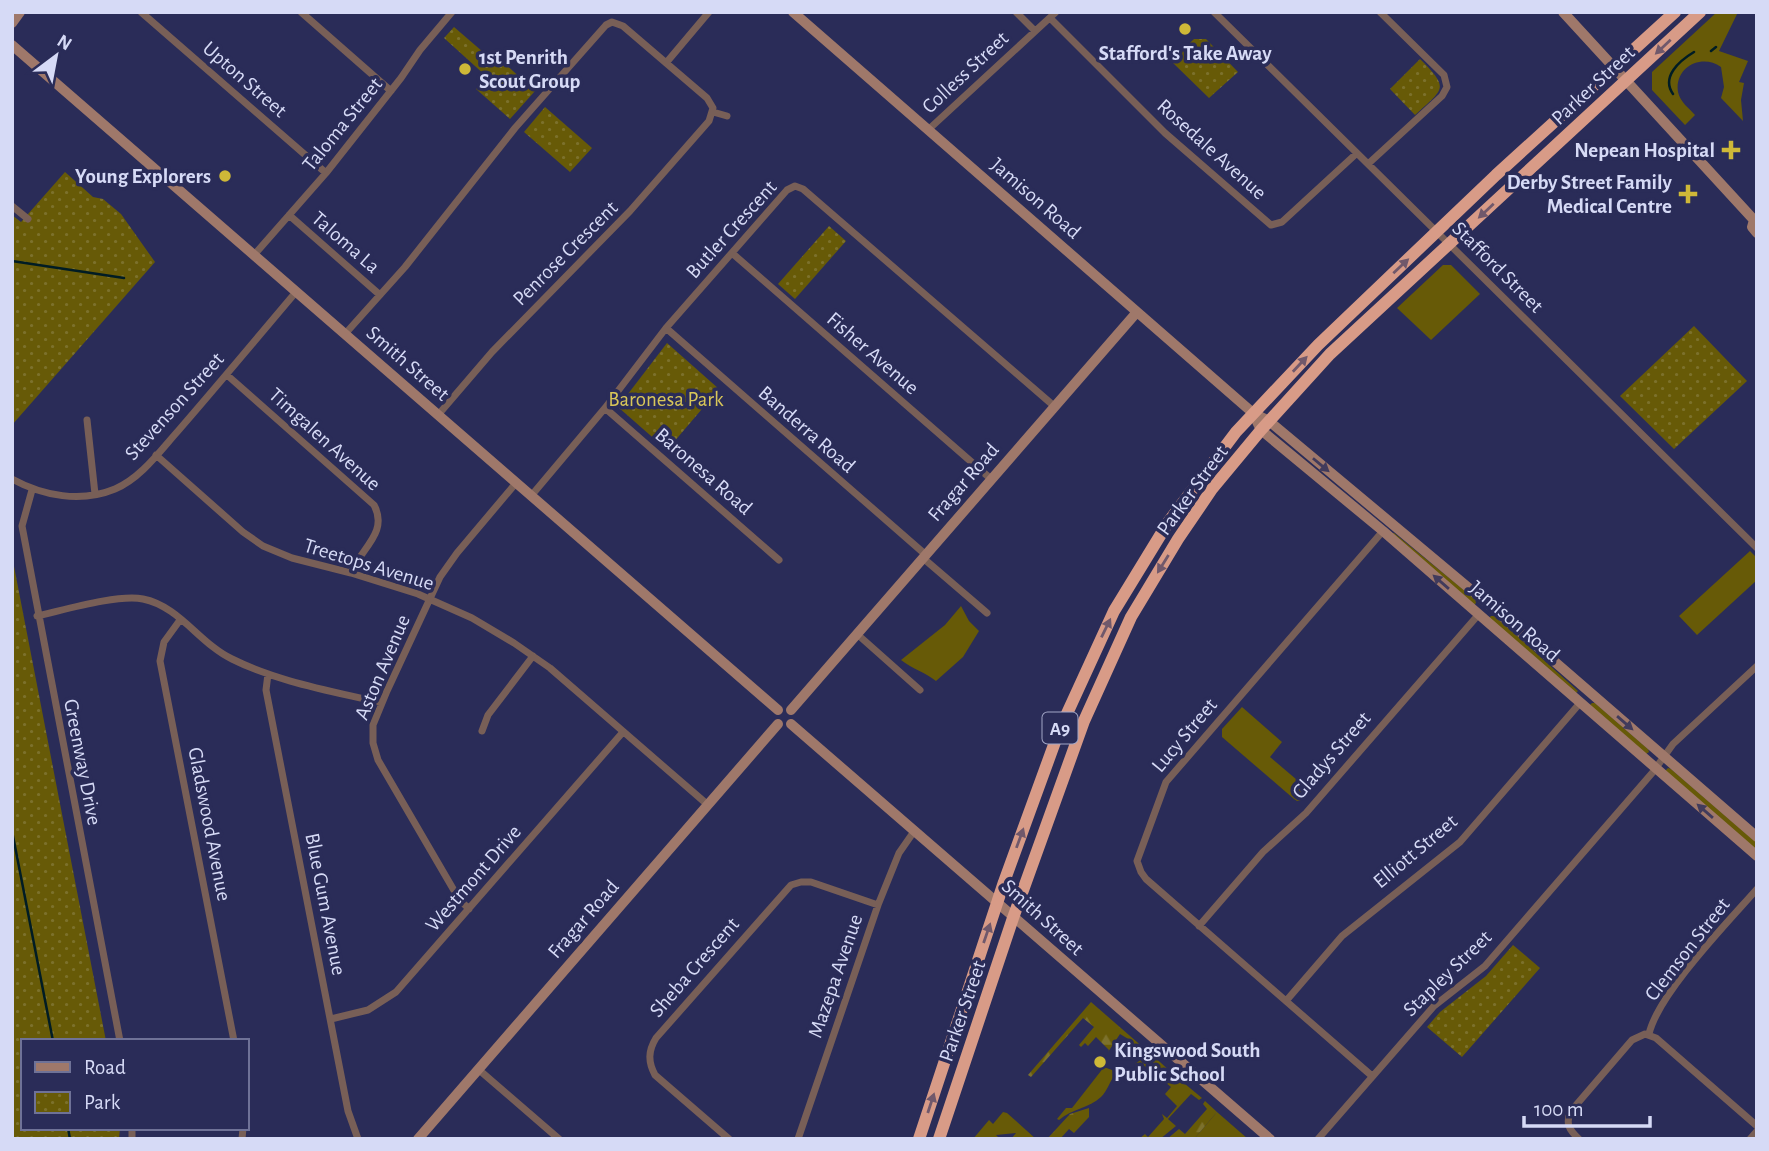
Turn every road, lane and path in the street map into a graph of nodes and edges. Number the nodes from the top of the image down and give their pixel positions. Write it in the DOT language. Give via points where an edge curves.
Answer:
graph roads {
  1 [pos="20,12"];
  2 [pos="141,12"];
  3 [pos="301,12"];
  4 [pos="452,12"];
  5 [pos="606,12"];
  6 [pos="709,12"];
  7 [pos="793,12"];
  8 [pos="1016,12"];
  9 [pos="1214,12"];
  10 [pos="1380,12"];
  11 [pos="1563,12"];
  12 [pos="1675,12"];
  13 [pos="1700,12"];
  14 [pos="1053,15"];
  15 [pos="12,23"];
  16 [pos="609,23"];
  17 [pos="1035,31"];
  18 [pos="12,45"];
  19 [pos="666,63"];
  20 [pos="1614,67"];
  21 [pos="1626,82"];
  22 [pos="391,91"];
  23 [pos="713,112"];
  24 [pos="727,116"];
  25 [pos="928,130"];
  26 [pos="1357,153"];
  27 [pos="1368,164"];
  28 [pos="326,173"];
  29 [pos="12,206"];
  30 [pos="289,215"];
  31 [pos="27,219"];
  32 [pos="1756,219"];
  33 [pos="1437,232"];
  34 [pos="1757,233"];
  35 [pos="1450,244"];
  36 [pos="732,253"];
  37 [pos="254,255"];
  38 [pos="296,292"];
  39 [pos="380,295"];
  40 [pos="1137,312"];
  41 [pos="666,328"];
  42 [pos="345,334"];
  43 [pos="227,376"];
  44 [pos="1054,407"];
  45 [pos="606,408"];
  46 [pos="1253,413"];
  47 [pos="438,415"];
  48 [pos="87,421"];
  49 [pos="1265,425"];
  50 [pos="156,455"];
  51 [pos="12,479"];
  52 [pos="991,479"];
  53 [pos="516,483"];
  54 [pos="32,490"];
  55 [pos="94,494"];
  56 [pos="531,496"];
  57 [pos="1387,527"];
  58 [pos="1757,548"];
  59 [pos="925,557"];
  60 [pos="779,561"];
  61 [pos="351,573"];
  62 [pos="430,599"];
  63 [pos="1488,604"];
  64 [pos="987,613"];
  65 [pos="1479,614"];
  66 [pos="37,616"];
  67 [pos="180,620"];
  68 [pos="857,634"];
  69 [pos="533,656"];
  70 [pos="1757,666"];
  71 [pos="268,674"];
  72 [pos="920,690"];
  73 [pos="1590,692"];
  74 [pos="1580,703"];
  75 [pos="382,704"];
  76 [pos="778,710"];
  77 [pos="791,710"];
  78 [pos="778,724"];
  79 [pos="791,724"];
  80 [pos="482,731"];
  81 [pos="623,732"];
  82 [pos="1662,756"];
  83 [pos="1656,768"];
  84 [pos="708,805"];
  85 [pos="915,830"];
  86 [pos="1757,837"];
  87 [pos="1757,856"];
  88 [pos="1757,889"];
  89 [pos="997,902"];
  90 [pos="878,905"];
  91 [pos="469,909"];
  92 [pos="1013,918"];
  93 [pos="1199,926"];
  94 [pos="1286,1001"];
  95 [pos="331,1019"];
  96 [pos="1649,1034"];
  97 [pos="120,1039"];
  98 [pos="234,1039"];
  99 [pos="478,1069"];
  100 [pos="1372,1076"];
  101 [pos="1757,1128"];
  102 [pos="358,1139"];
  103 [pos="418,1139"];
  104 [pos="559,1139"];
  105 [pos="729,1139"];
  106 [pos="798,1139"];
  107 [pos="919,1139"];
  108 [pos="939,1139"];
  109 [pos="1270,1139"];
  110 [pos="1318,1139"];
  111 [pos="1579,1139"];
  112 [pos="1750,1139"];
  1 -- 15 [label="street"];
  2 -- 28 [label="street, Upton Street"];
  3 -- 22 [label="street"];
  4 -- 22 [label="street, Taloma Street"];
  5 -- 16 [label="street"];
  6 -- 19 [label="street"];
  7 -- 25 [label="street, Jamison Road"];
  8 -- 17 [label="street"];
  9 -- 26 [label="street, Stafford Street"];
  10 -- 27 [label="street" via="1444,75 1447,87 1443,96"];
  11 -- 20 [label="street"];
  12 -- 20 [label="highway, Parker Street / A9"];
  13 -- 21 [label="highway, Parker Street / A9, one-way"];
  14 -- 17 [label="street, Colless Street"];
  14 -- 26 [label="street, Rosedale Avenue" via="1166,132 1270,225 1282,222"];
  16 -- 19 [label="street" via="623,26"];
  16 -- 39 [label="street" via="515,128"];
  17 -- 25 [label="street, Colless Street"];
  18 -- 37 [label="street, Smith Street"];
  19 -- 23 [label="street" via="707,98"];
  20 -- 21 [label="street"];
  20 -- 33 [label="highway, Parker Street / A9"];
  21 -- 32 [label="street"];
  21 -- 35 [label="highway, Parker Street / A9, one-way"];
  22 -- 28 [label="street, Taloma Street"];
  23 -- 24 [label="street"];
  23 -- 47 [label="street, Penrose Crescent" via="630,211 492,352"];
  25 -- 40 [label="street, Jamison Road"];
  26 -- 27 [label="street, Stafford Street"];
  27 -- 33 [label="street, Stafford Street"];
  28 -- 30 [label="street, Taloma Street"];
  29 -- 31 [label="street"];
  30 -- 37 [label="street, Taloma Street"];
  30 -- 39 [label="street, Taloma La"];
  32 -- 34 [label="street" via="1752,227"];
  33 -- 35 [label="street, Stafford Street"];
  46 -- 33 [label="highway, Parker Street / A9, one-way"];
  35 -- 49 [label="highway, Parker Street / A9" via="1337,347"];
  35 -- 58 [label="street, Stafford Street"];
  36 -- 41 [label="street, Butler Crescent"];
  36 -- 44 [label="street, Butler Crescent" via="787,190 801,187"];
  36 -- 52 [label="street, Fisher Avenue"];
  37 -- 38 [label="street, Smith Street"];
  38 -- 42 [label="street, Smith Street"];
  38 -- 43 [label="street, Stevenson Street"];
  39 -- 42 [label="street"];
  40 -- 44 [label="street, Fragar Road"];
  40 -- 46 [label="street, Jamison Road"];
  41 -- 45 [label="street, Butler Crescent"];
  41 -- 59 [label="street, Banderra Road"];
  42 -- 47 [label="street, Smith Street"];
  43 -- 50 [label="street, Stevenson Street"];
  43 -- 61 [label="street, Timgalen Avenue" via="374,505 379,518 377,534"];
  44 -- 52 [label="street, Fragar Road"];
  45 -- 56 [label="street, Butler Crescent"];
  45 -- 60 [label="street, Baronesa Road"];
  46 -- 49 [label="street, Jamison Road"];
  89 -- 46 [label="highway, Parker Street / A9, one-way" via="1059,731 1114,611 1175,512"];
  47 -- 53 [label="street, Smith Street"];
  48 -- 55 [label="street"];
  49 -- 57 [label="street, Jamison Road"];
  49 -- 92 [label="highway, Parker Street / A9, one-way" via="1212,489 1131,617 1084,721"];
  50 -- 55 [label="street, Stevenson Street" via="122,486"];
  50 -- 61 [label="street, Treetops Avenue" via="263,546"];
  51 -- 54 [label="street, Stevenson Street"];
  52 -- 59 [label="street, Fragar Road"];
  53 -- 56 [label="street, Smith Street"];
  53 -- 62 [label="street, Aston Avenue" via="448,565"];
  54 -- 55 [label="street, Stevenson Street" via="61,496"];
  54 -- 66 [label="street, Greenway Drive" via="22,526"];
  56 -- 76 [label="street, Smith Street"];
  57 -- 63 [label="street, Jamison Road"];
  65 -- 57 [label="street, Jamison Road, one-way"];
  57 -- 93 [label="street, Lucy Street" via="1162,788 1138,855 1139,868"];
  59 -- 64 [label="street, Banderra Road"];
  59 -- 68 [label="street, Fragar Road"];
  61 -- 62 [label="street, Treetops Avenue"];
  62 -- 69 [label="street, Treetops Avenue"];
  62 -- 75 [label="street, Aston Avenue"];
  63 -- 65 [label="street, Gladys Street"];
  63 -- 73 [label="street, Jamison Road"];
  65 -- 74 [label="street, Jamison Road"];
  65 -- 93 [label="street, Gladys Street" via="1306,813 1262,852"];
  66 -- 67 [label="street" via="138,598 162,606"];
  66 -- 97 [label="street, Greenway Drive"];
  67 -- 71 [label="street" via="229,658"];
  67 -- 98 [label="street, Gladswood Avenue" via="163,642 160,662"];
  68 -- 72 [label="street"];
  68 -- 77 [label="street, Fragar Road"];
  69 -- 80 [label="street" via="488,715"];
  69 -- 81 [label="street, Treetops Avenue"];
  70 -- 82 [label="street, Stapley Street"];
  71 -- 75 [label="street"];
  71 -- 95 [label="street, Blue Gum Avenue" via="266,690"];
  73 -- 74 [label="street, Elliott Street"];
  73 -- 82 [label="street, Jamison Road, one-way"];
  74 -- 83 [label="street, Jamison Road"];
  74 -- 94 [label="street, Elliott Street" via="1460,842 1342,936"];
  75 -- 91 [label="street, Aston Avenue" via="373,730 376,755"];
  76 -- 77 [label="street"];
  76 -- 78 [label="street"];
  77 -- 79 [label="street"];
  78 -- 79 [label="street"];
  78 -- 84 [label="street, Fragar Road"];
  79 -- 85 [label="street, Smith Street"];
  81 -- 84 [label="street, Treetops Avenue"];
  81 -- 91 [label="street, Westmont Drive"];
  82 -- 83 [label="street, Stapley Street"];
  82 -- 86 [label="street, Jamison Road"];
  87 -- 83 [label="street, Jamison Road, one-way"];
  83 -- 100 [label="street, Stapley Street" via="1485,966 1434,1006"];
  84 -- 99 [label="street, Fragar Road"];
  85 -- 89 [label="street, Smith Street"];
  85 -- 90 [label="street, Mazepa Avenue" via="899,853"];
  88 -- 96 [label="street, Clemson Street" via="1679,981"];
  89 -- 92 [label="street, Smith Street"];
  107 -- 89 [label="highway, Parker Street / A9, one-way"];
  90 -- 105 [label="street, Sheba Crescent" via="811,882 792,885 653,1042 649,1061 655,1075"];
  90 -- 106 [label="street, Mazepa Avenue"];
  91 -- 95 [label="street, Westmont Drive" via="390,997 368,1010"];
  92 -- 108 [label="highway, Parker Street / A9"];
  92 -- 109 [label="street, Smith Street"];
  93 -- 94 [label="street, Lucy Street"];
  94 -- 100 [label="street, Lucy Street"];
  95 -- 102 [label="street, Blue Gum Avenue" via="348,1111"];
  96 -- 101 [label="street"];
  96 -- 111 [label="street" via="1634,1039 1571,1111 1568,1127"];
  99 -- 103 [label="street, Fragar Road"];
  99 -- 104 [label="street"];
  100 -- 110 [label="street, Stapley Street"];
  101 -- 112 [label="street"];
}
